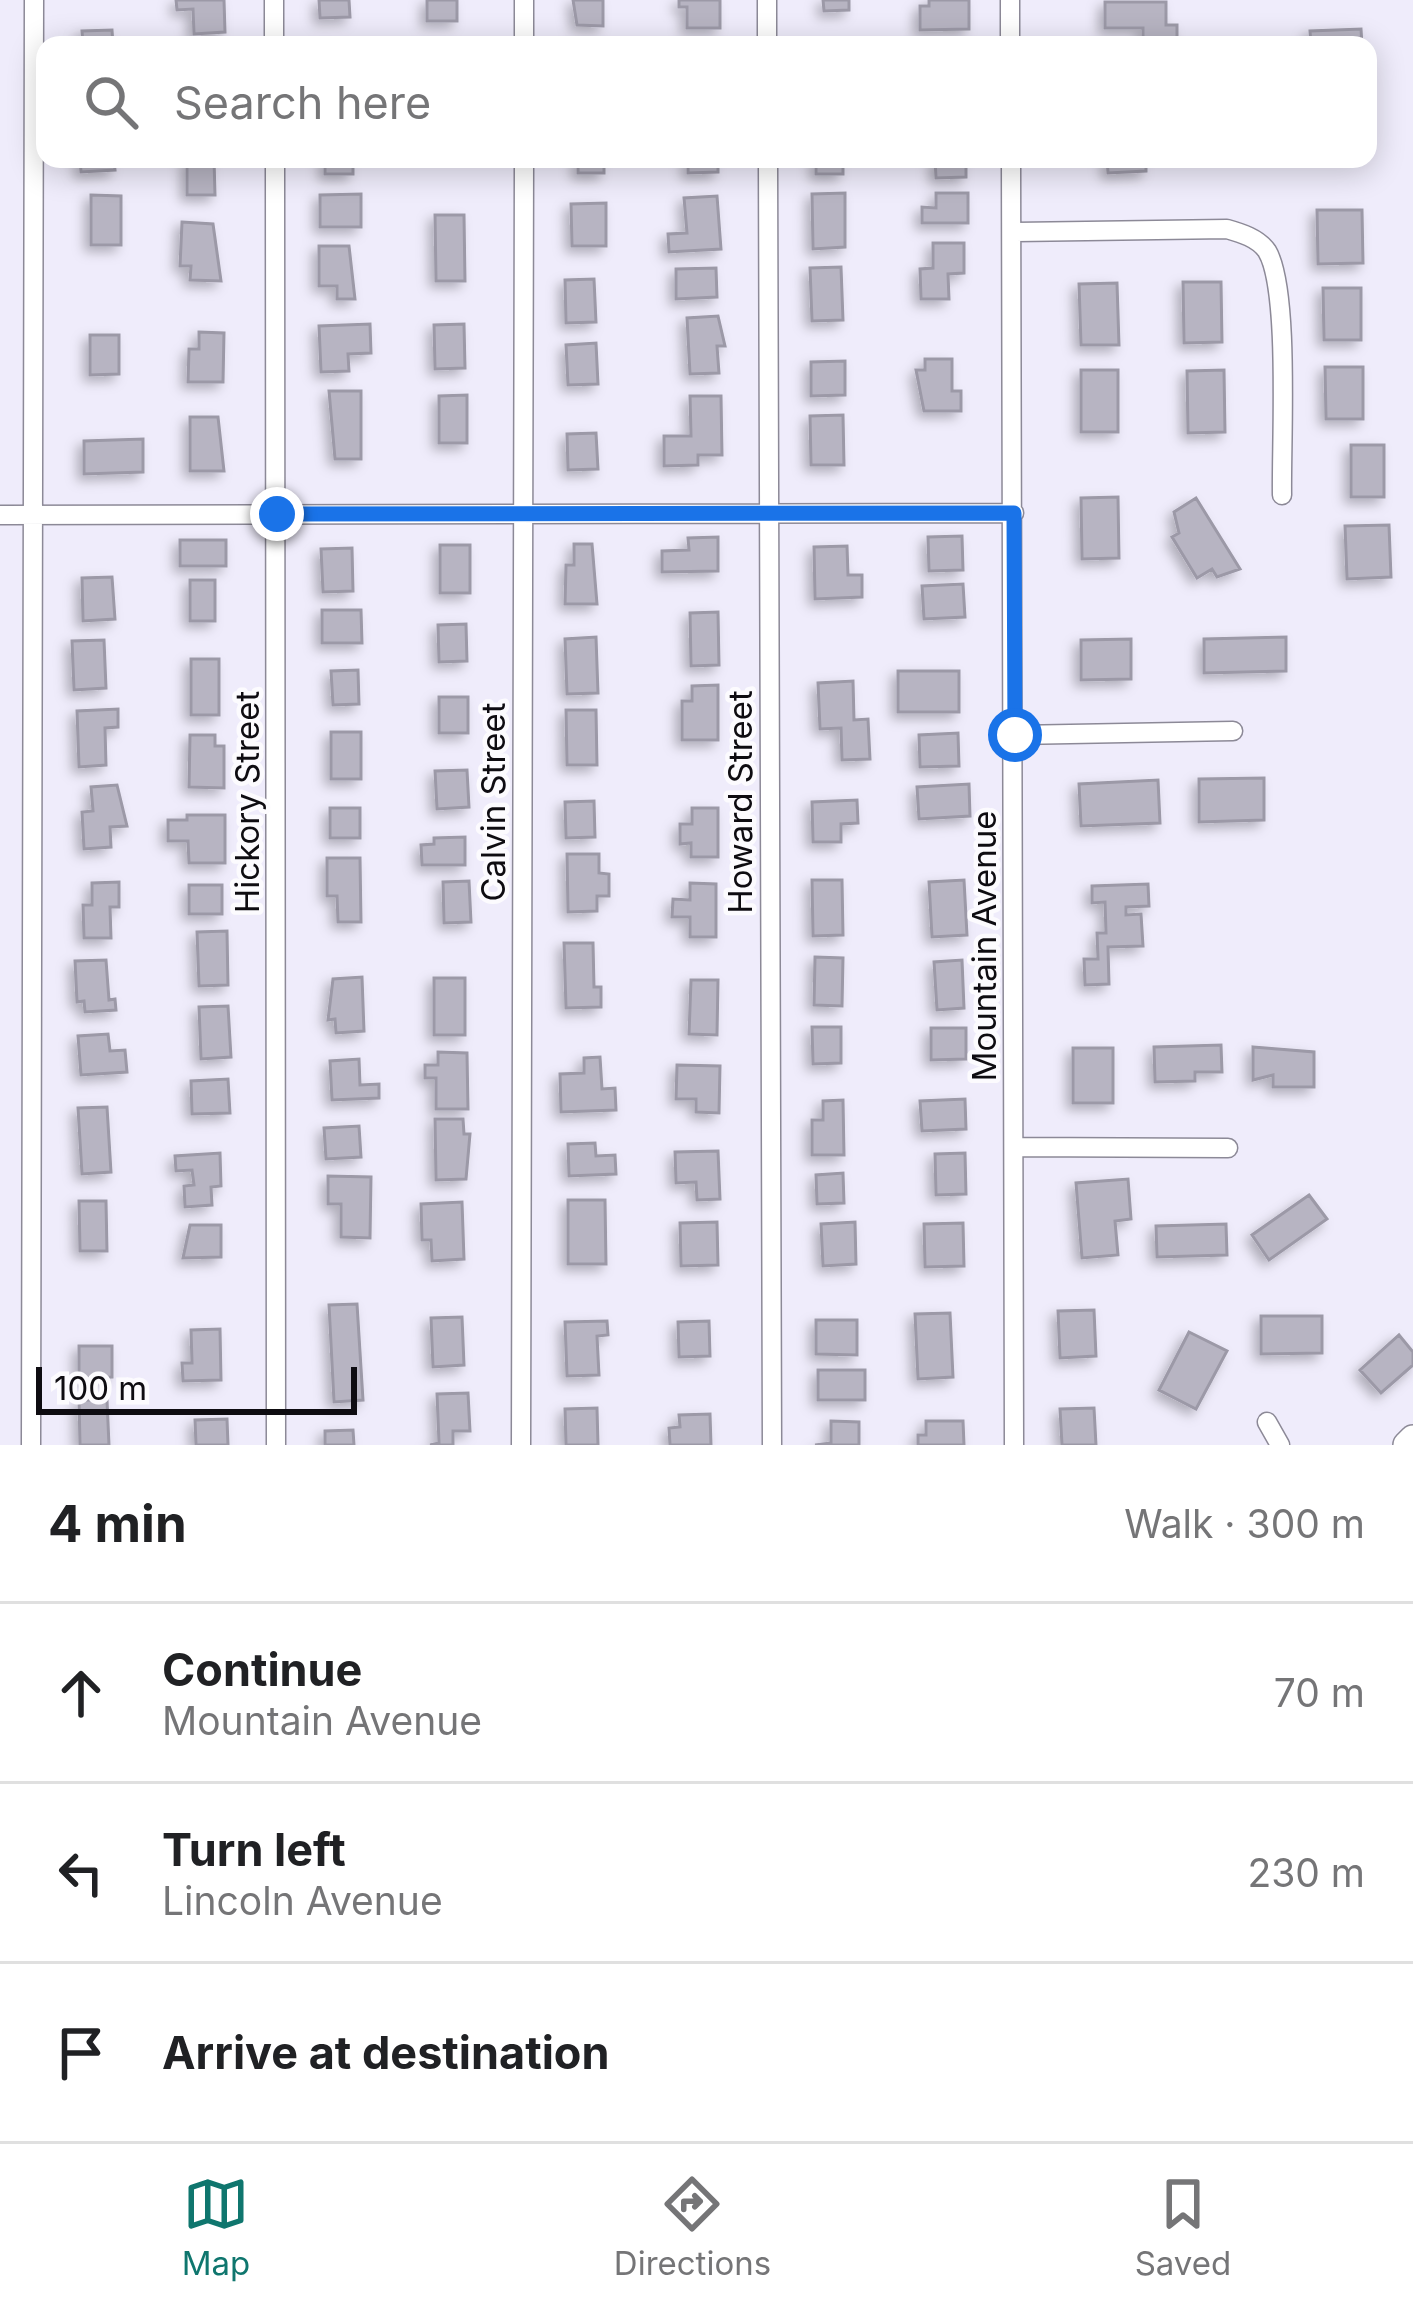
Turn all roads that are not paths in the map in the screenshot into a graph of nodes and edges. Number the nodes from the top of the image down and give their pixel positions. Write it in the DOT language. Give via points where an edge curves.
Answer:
graph roads {
  1 [pos="34,0"];
  2 [pos="274,0"];
  3 [pos="524,0"];
  4 [pos="767,0"];
  5 [pos="1010,0"];
  6 [pos="274,36"];
  7 [pos="524,36"];
  8 [pos="767,36"];
  9 [pos="1010,36"];
  10 [pos="275,168"];
  11 [pos="524,168"];
  12 [pos="768,168"];
  13 [pos="1011,168"];
  14 [pos="1012,232"];
  15 [pos="1282,495"];
  16 [pos="770,513"];
  17 [pos="1014,513"];
  18 [pos="0,514"];
  19 [pos="35,514"];
  20 [pos="277,514"];
  21 [pos="524,514"];
  22 [pos="1233,731"];
  23 [pos="1015,735"];
  24 [pos="1014,1147"];
  25 [pos="1228,1148"];
  26 [pos="1267,1422"];
  27 [pos="1413,1438"];
  28 [pos="31,1445"];
  29 [pos="275,1445"];
  30 [pos="521,1445"];
  31 [pos="772,1445"];
  32 [pos="1014,1445"];
  33 [pos="1280,1445"];
  34 [pos="1407,1445"];
  1 -- 19 [label="street"];
  2 -- 6 [label="street"];
  3 -- 7 [label="street"];
  4 -- 8 [label="street"];
  5 -- 9 [label="street"];
  10 -- 20 [label="street, Hickory Street"];
  11 -- 21 [label="street, Calvin Street"];
  12 -- 16 [label="street, Howard Street"];
  13 -- 14 [label="street, Mountain Avenue"];
  14 -- 15 [label="street" via="1226,229 1266,250 1278,300"];
  14 -- 17 [label="street, Mountain Avenue"];
  16 -- 17 [label="street"];
  16 -- 21 [label="street"];
  16 -- 31 [label="street, Howard Street"];
  17 -- 23 [label="street, Mountain Avenue"];
  18 -- 19 [label="street"];
  19 -- 20 [label="street"];
  19 -- 28 [label="street"];
  20 -- 21 [label="street"];
  20 -- 29 [label="street, Hickory Street"];
  21 -- 30 [label="street, Calvin Street"];
  22 -- 23 [label="street"];
  23 -- 24 [label="street, Mountain Avenue"];
  24 -- 25 [label="street"];
  24 -- 32 [label="street, Mountain Avenue"];
  26 -- 33 [label="street"];
  27 -- 34 [label="main road"];
}
